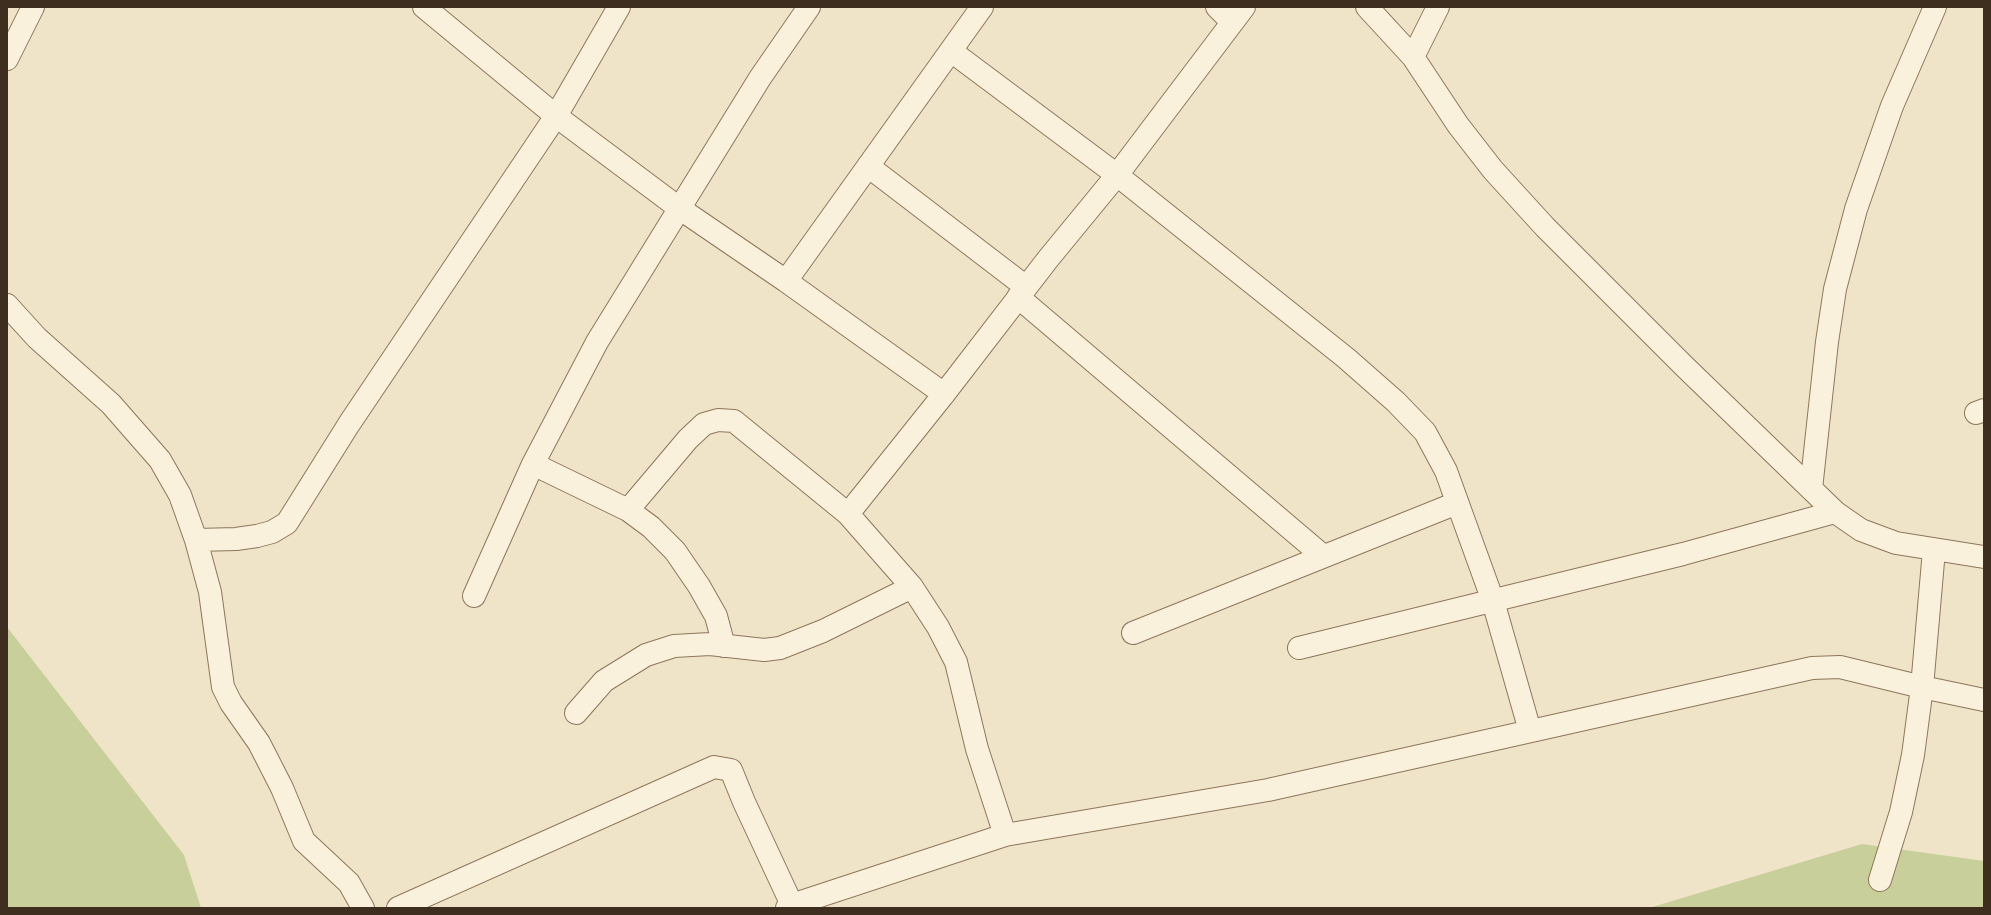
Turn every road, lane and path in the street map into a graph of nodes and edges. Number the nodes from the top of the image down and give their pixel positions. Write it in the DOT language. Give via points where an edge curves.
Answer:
graph roads {
  1 [pos="33,7"];
  2 [pos="424,7"];
  3 [pos="619,7"];
  4 [pos="809,7"];
  5 [pos="982,7"];
  6 [pos="1367,7"];
  7 [pos="1438,7"];
  8 [pos="1935,7"];
  9 [pos="1231,12"];
  10 [pos="951,51"];
  11 [pos="1413,57"];
  12 [pos="7,59"];
  13 [pos="556,116"];
  14 [pos="868,166"];
  15 [pos="1117,175"];
  16 [pos="679,208"];
  17 [pos="786,281"];
  18 [pos="1022,292"];
  19 [pos="7,305"];
  20 [pos="944,394"];
  21 [pos="533,464"];
  22 [pos="1812,489"];
  23 [pos="1457,503"];
  24 [pos="628,510"];
  25 [pos="1835,512"];
  26 [pos="848,514"];
  27 [pos="196,540"];
  28 [pos="1934,550"];
  29 [pos="1323,556"];
  30 [pos="1984,556"];
  31 [pos="912,587"];
  32 [pos="474,596"];
  33 [pos="1493,601"];
  34 [pos="1133,633"];
  35 [pos="724,646"];
  36 [pos="1299,648"];
  37 [pos="1922,687"];
  38 [pos="1984,700"];
  39 [pos="576,713"];
  40 [pos="1530,731"];
  41 [pos="1005,835"];
  42 [pos="1880,880"];
  43 [pos="790,906"];
  44 [pos="363,908"];
  45 [pos="398,908"];
  1 -- 12 [label="street"];
  2 -- 13 [label="street"];
  3 -- 13 [label="street"];
  4 -- 16 [label="street" via="760,78"];
  5 -- 10 [label="street"];
  6 -- 11 [label="street"];
  7 -- 11 [label="street"];
  8 -- 22 [label="street" via="1892,106 1856,209 1834,289"];
  9 -- 15 [label="street"];
  10 -- 14 [label="street"];
  10 -- 15 [label="street"];
  11 -- 22 [label="street" via="1458,125 1493,170 1545,227"];
  13 -- 16 [label="street"];
  13 -- 27 [label="street" via="349,424 287,523 272,532 257,536"];
  14 -- 17 [label="street"];
  14 -- 18 [label="street"];
  15 -- 18 [label="street"];
  15 -- 23 [label="street" via="1346,358 1396,402 1425,432 1446,471"];
  16 -- 17 [label="street"];
  16 -- 21 [label="street" via="597,342"];
  17 -- 20 [label="street"];
  18 -- 20 [label="street"];
  18 -- 29 [label="street"];
  19 -- 27 [label="street" via="37,338 111,404 160,460 180,496"];
  20 -- 26 [label="street"];
  21 -- 24 [label="street"];
  21 -- 32 [label="street"];
  22 -- 25 [label="street"];
  23 -- 29 [label="street"];
  23 -- 33 [label="street"];
  24 -- 26 [label="street" via="688,439 704,424 718,420 734,421"];
  24 -- 35 [label="street" via="651,527 674,551 699,586 716,616"];
  25 -- 28 [label="street" via="1861,530 1896,543"];
  25 -- 33 [label="street" via="1683,554"];
  26 -- 31 [label="street"];
  27 -- 44 [label="street" via="210,592 223,687 259,743 282,788 304,841 349,884"];
  28 -- 30 [label="street"];
  28 -- 37 [label="street"];
  29 -- 34 [label="street"];
  31 -- 35 [label="street" via="823,631 780,648 764,650"];
  31 -- 41 [label="street" via="938,627 956,662 977,749"];
  33 -- 36 [label="street"];
  33 -- 40 [label="street"];
  35 -- 39 [label="street" via="674,646 646,655 604,682"];
  37 -- 38 [label="street"];
  37 -- 40 [label="street" via="1840,667 1812,668"];
  37 -- 42 [label="street" via="1913,755 1901,812"];
  40 -- 41 [label="street" via="1268,790"];
  41 -- 43 [label="street"];
  43 -- 45 [label="street" via="731,770 714,767"];
}
